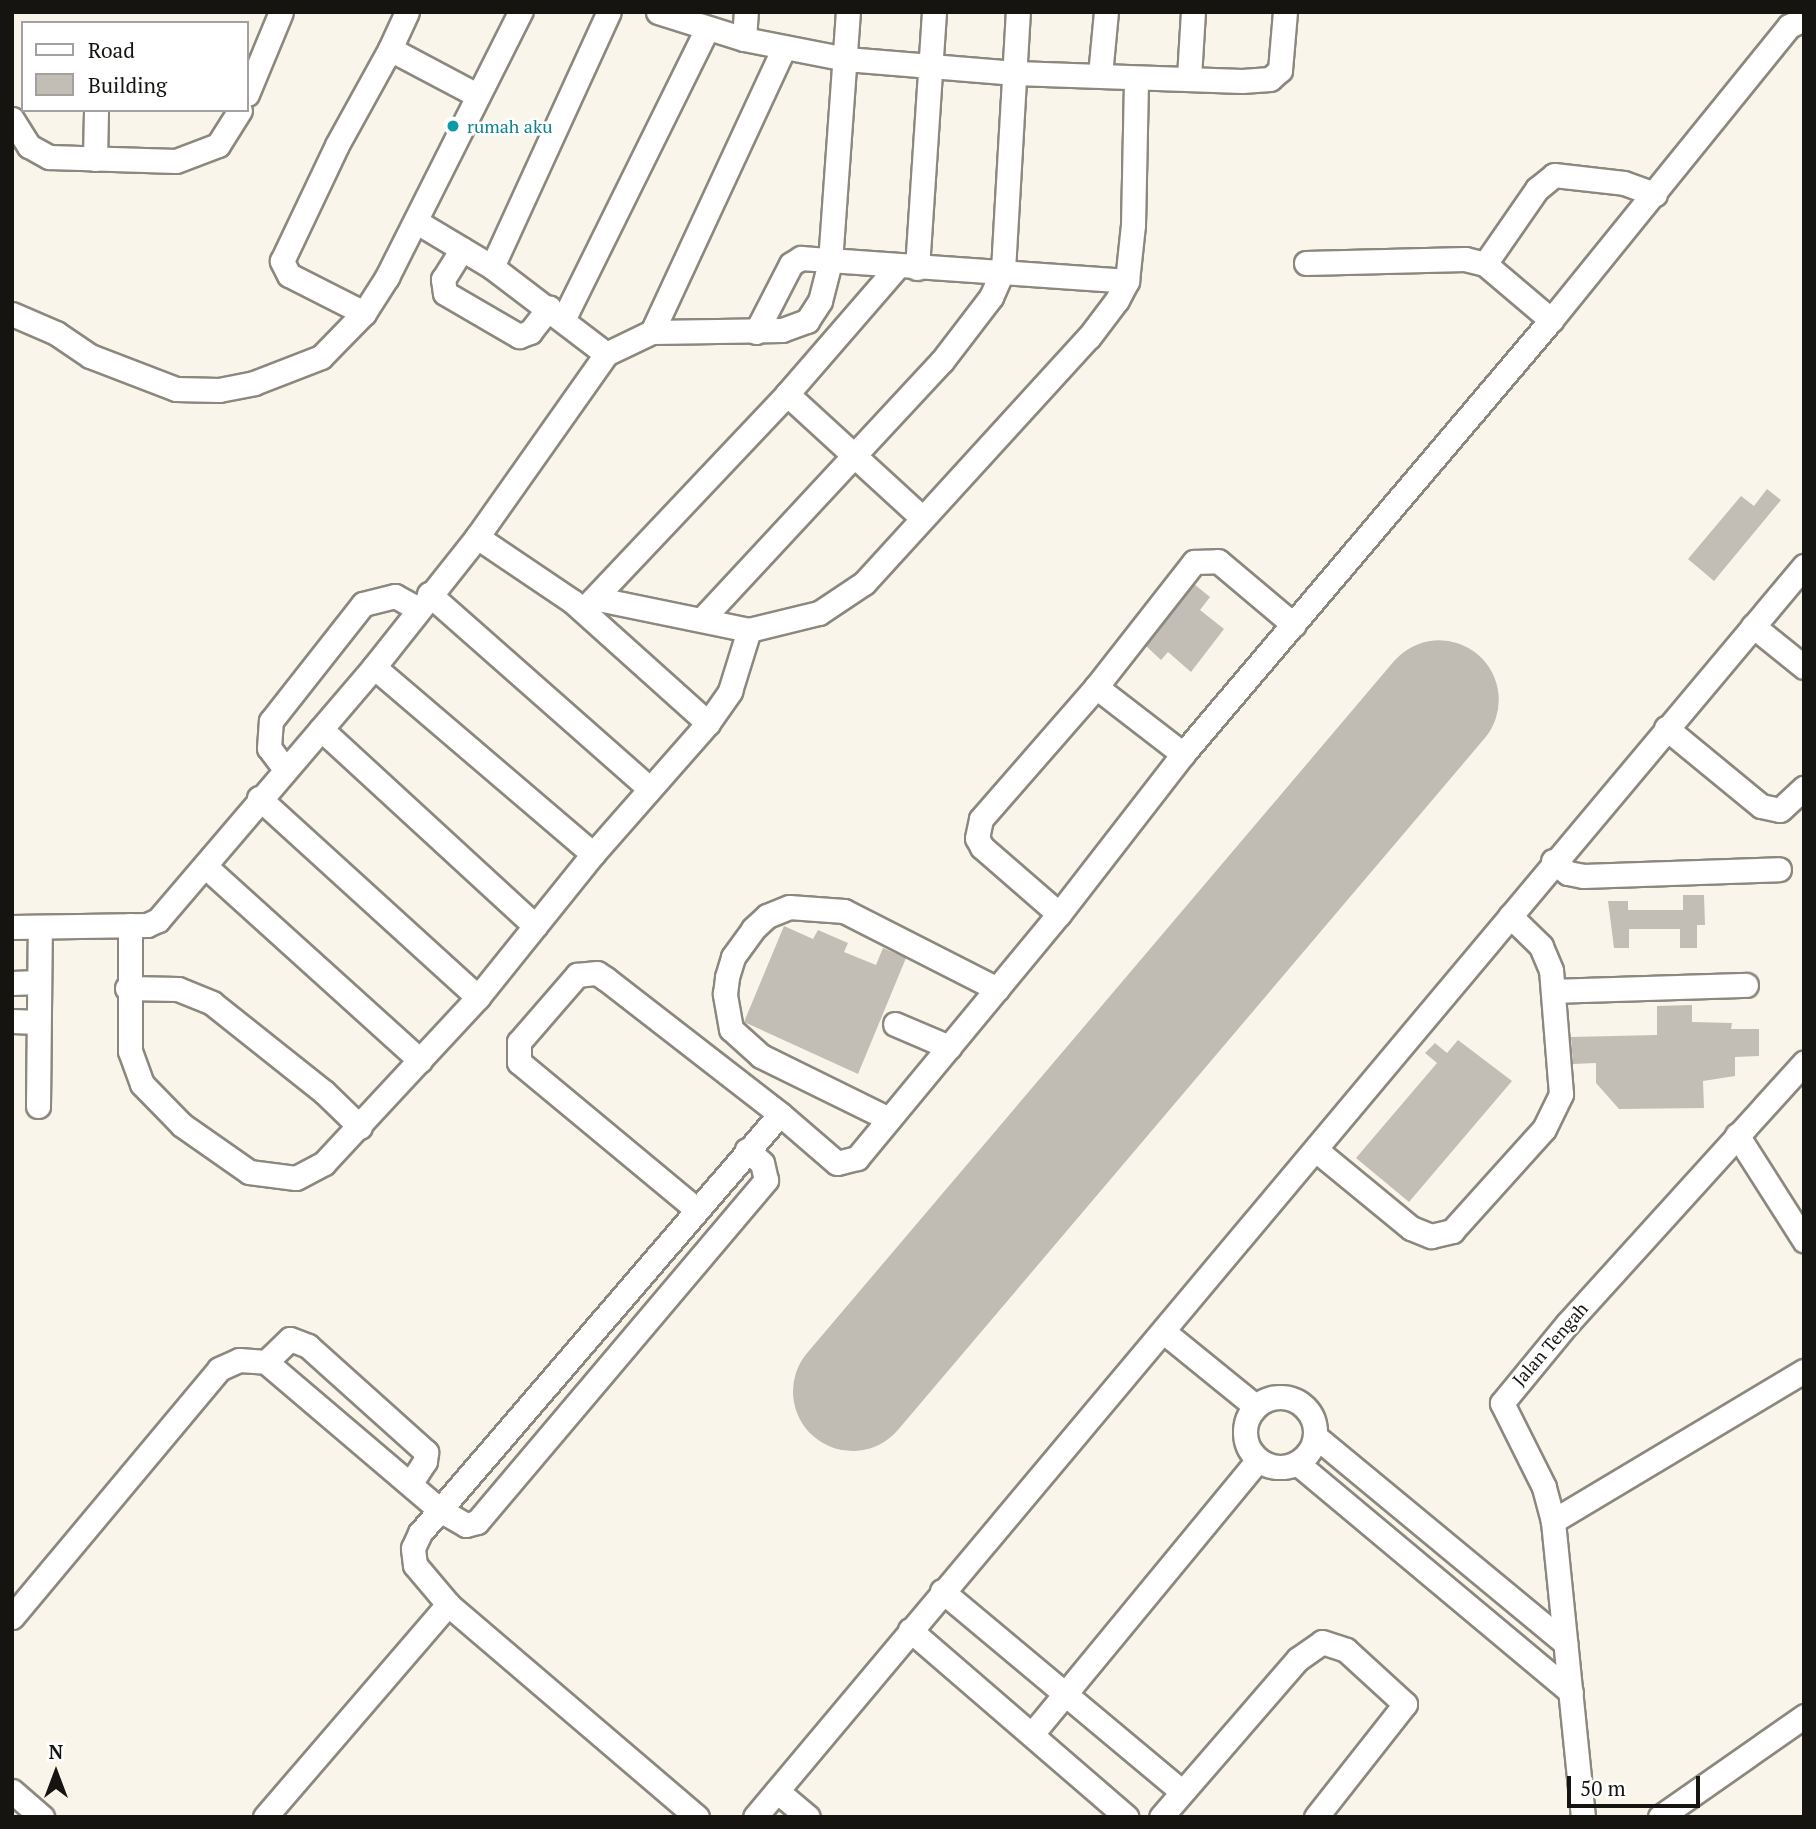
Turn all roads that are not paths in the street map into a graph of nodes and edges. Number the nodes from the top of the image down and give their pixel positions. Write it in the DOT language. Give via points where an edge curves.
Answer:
graph roads {
  1 [pos="281,12"];
  2 [pos="407,12"];
  3 [pos="520,12"];
  4 [pos="609,12"];
  5 [pos="746,12"];
  6 [pos="848,12"];
  7 [pos="934,12"];
  8 [pos="1018,12"];
  9 [pos="1106,12"];
  10 [pos="1193,12"];
  11 [pos="1285,12"];
  12 [pos="655,13"];
  13 [pos="1804,19"];
  14 [pos="707,29"];
  15 [pos="744,40"];
  16 [pos="785,47"];
  17 [pos="390,49"];
  18 [pos="846,59"];
  19 [pos="930,68"];
  20 [pos="1015,73"];
  21 [pos="1100,75"];
  22 [pos="1189,77"];
  23 [pos="1136,79"];
  24 [pos="248,92"];
  25 [pos="477,95"];
  26 [pos="96,112"];
  27 [pos="239,112"];
  28 [pos="12,119"];
  29 [pos="95,159"];
  30 [pos="1655,194"];
  31 [pos="417,222"];
  32 [pos="462,249"];
  33 [pos="830,262"];
  34 [pos="1306,263"];
  35 [pos="1485,264"];
  36 [pos="492,267"];
  37 [pos="907,267"];
  38 [pos="1003,270"];
  39 [pos="1127,281"];
  40 [pos="364,313"];
  41 [pos="556,313"];
  42 [pos="12,314"];
  43 [pos="1551,320"];
  44 [pos="652,332"];
  45 [pos="756,332"];
  46 [pos="606,354"];
  47 [pos="788,394"];
  48 [pos="851,457"];
  49 [pos="920,517"];
  50 [pos="477,537"];
  51 [pos="1804,566"];
  52 [pos="424,601"];
  53 [pos="591,604"];
  54 [pos="703,618"];
  55 [pos="1294,625"];
  56 [pos="1753,626"];
  57 [pos="749,630"];
  58 [pos="374,667"];
  59 [pos="1804,667"];
  60 [pos="1096,687"];
  61 [pos="708,723"];
  62 [pos="1666,728"];
  63 [pos="321,729"];
  64 [pos="1183,754"];
  65 [pos="285,769"];
  66 [pos="649,788"];
  67 [pos="1804,788"];
  68 [pos="259,798"];
  69 [pos="593,855"];
  70 [pos="1553,861"];
  71 [pos="205,866"];
  72 [pos="1779,869"];
  73 [pos="1059,914"];
  74 [pos="1510,916"];
  75 [pos="130,925"];
  76 [pos="535,926"];
  77 [pos="12,927"];
  78 [pos="40,927"];
  79 [pos="12,982"];
  80 [pos="39,982"];
  81 [pos="1745,985"];
  82 [pos="127,988"];
  83 [pos="996,989"];
  84 [pos="1554,991"];
  85 [pos="478,997"];
  86 [pos="12,1021"];
  87 [pos="38,1022"];
  88 [pos="895,1024"];
  89 [pos="948,1047"];
  90 [pos="420,1060"];
  91 [pos="1804,1063"];
  92 [pos="38,1106"];
  93 [pos="780,1114"];
  94 [pos="889,1119"];
  95 [pos="360,1127"];
  96 [pos="1737,1135"];
  97 [pos="747,1150"];
  98 [pos="1315,1150"];
  99 [pos="696,1209"];
  100 [pos="1804,1240"];
  101 [pos="1164,1332"];
  102 [pos="266,1362"];
  103 [pos="1804,1371"];
  104 [pos="543,1389"];
  105 [pos="1255,1406"];
  106 [pos="572,1411"];
  107 [pos="1315,1436"];
  108 [pos="1258,1460"];
  109 [pos="1297,1463"];
  110 [pos="410,1484"];
  111 [pos="440,1510"];
  112 [pos="1553,1521"];
  113 [pos="1482,1573"];
  114 [pos="942,1591"];
  115 [pos="1459,1597"];
  116 [pos="448,1604"];
  117 [pos="12,1618"];
  118 [pos="910,1630"];
  119 [pos="1565,1643"];
  120 [pos="1571,1692"];
  121 [pos="1065,1694"];
  122 [pos="1804,1716"];
  123 [pos="1032,1734"];
  124 [pos="12,1791"];
  125 [pos="777,1791"];
  126 [pos="1182,1792"];
  127 [pos="42,1817"];
  128 [pos="265,1817"];
  129 [pos="696,1817"];
  130 [pos="755,1817"];
  131 [pos="808,1817"];
  132 [pos="1127,1817"];
  133 [pos="1161,1817"];
  134 [pos="1316,1817"];
  135 [pos="1583,1817"];
  136 [pos="1660,1817"];
  1 -- 24 [label="street"];
  2 -- 17 [label="street"];
  3 -- 25 [label="street"];
  4 -- 36 [label="street"];
  5 -- 15 [label="street"];
  6 -- 18 [label="street"];
  7 -- 19 [label="street"];
  8 -- 20 [label="street"];
  9 -- 21 [label="street"];
  10 -- 22 [label="street"];
  11 -- 22 [label="street" via="1282,60 1275,77 1242,81"];
  12 -- 14 [label="street"];
  13 -- 30 [label="street" via="1788,26"];
  14 -- 15 [label="street"];
  14 -- 41 [label="street"];
  15 -- 16 [label="street"];
  16 -- 18 [label="street"];
  16 -- 44 [label="street"];
  17 -- 25 [label="street"];
  17 -- 40 [label="street" via="337,145 282,261 289,275"];
  18 -- 19 [label="street"];
  18 -- 33 [label="street"];
  19 -- 20 [label="street"];
  19 -- 37 [label="street"];
  20 -- 21 [label="street"];
  20 -- 38 [label="street"];
  21 -- 23 [label="street"];
  22 -- 23 [label="street"];
  23 -- 39 [label="street"];
  25 -- 31 [label="street"];
  26 -- 29 [label="street"];
  27 -- 29 [label="street" via="230,132 207,153 176,161"];
  28 -- 29 [label="street" via="23,139 39,153"];
  30 -- 35 [label="street" via="1625,183 1554,175 1537,189"];
  30 -- 43 [label="street"];
  31 -- 32 [label="street"];
  31 -- 40 [label="street"];
  32 -- 36 [label="street"];
  32 -- 41 [label="street" via="443,279 446,293 519,336"];
  33 -- 37 [label="street"];
  33 -- 45 [label="street" via="820,301 807,321 782,330"];
  33 -- 45 [label="street" via="801,258 791,264"];
  34 -- 35 [label="street" via="1465,259"];
  35 -- 43 [label="street"];
  36 -- 41 [label="street"];
  37 -- 38 [label="street"];
  37 -- 47 [label="street"];
  38 -- 39 [label="street"];
  38 -- 48 [label="street" via="973,324"];
  39 -- 49 [label="street" via="1089,337"];
  40 -- 42 [label="street" via="321,357 290,372 219,390 176,389 144,380"];
  41 -- 46 [label="street"];
  43 -- 55 [label="street"];
  44 -- 45 [label="street"];
  44 -- 46 [label="street"];
  46 -- 50 [label="street"];
  47 -- 48 [label="street"];
  47 -- 53 [label="street"];
  48 -- 49 [label="street"];
  48 -- 54 [label="street"];
  49 -- 57 [label="street" via="864,583 841,602 785,624"];
  50 -- 52 [label="street"];
  50 -- 53 [label="street"];
  51 -- 56 [label="street"];
  52 -- 58 [label="street"];
  52 -- 65 [label="street" via="395,596 363,604 271,721 269,748"];
  52 -- 66 [label="street"];
  53 -- 54 [label="street"];
  53 -- 61 [label="street"];
  54 -- 57 [label="street"];
  55 -- 60 [label="street" via="1218,561 1194,562"];
  55 -- 64 [label="street"];
  56 -- 59 [label="street"];
  56 -- 62 [label="street"];
  57 -- 61 [label="street" via="730,691"];
  58 -- 63 [label="street"];
  58 -- 69 [label="street"];
  60 -- 64 [label="street"];
  60 -- 73 [label="street" via="978,827 982,847"];
  61 -- 66 [label="street"];
  62 -- 67 [label="street" via="1773,811 1787,805"];
  62 -- 70 [label="street"];
  63 -- 65 [label="street"];
  63 -- 76 [label="street"];
  64 -- 73 [label="street"];
  65 -- 68 [label="street"];
  66 -- 69 [label="street"];
  68 -- 71 [label="street"];
  68 -- 85 [label="street"];
  69 -- 76 [label="street"];
  70 -- 72 [label="street" via="1568,873 1583,876"];
  70 -- 74 [label="street"];
  71 -- 75 [label="street" via="158,920"];
  71 -- 90 [label="street"];
  73 -- 83 [label="street"];
  74 -- 84 [label="street" via="1541,946"];
  74 -- 98 [label="street"];
  75 -- 78 [label="street"];
  75 -- 82 [label="street"];
  76 -- 85 [label="street"];
  77 -- 78 [label="street"];
  78 -- 80 [label="street"];
  79 -- 80 [label="street"];
  80 -- 87 [label="street"];
  81 -- 84 [label="street"];
  82 -- 95 [label="street" via="178,989 212,1003 324,1092"];
  82 -- 95 [label="street" via="130,1051 142,1084 183,1125 249,1172 296,1178 310,1173"];
  83 -- 89 [label="street"];
  83 -- 94 [label="street" via="844,911 789,907 766,916 753,929 733,957 727,977 725,994 732,1029 761,1056"];
  84 -- 98 [label="street" via="1557,1110 1452,1231 1431,1236 1411,1228"];
  85 -- 90 [label="street"];
  86 -- 87 [label="street"];
  87 -- 92 [label="street"];
  88 -- 89 [label="street"];
  89 -- 94 [label="street"];
  90 -- 95 [label="street"];
  91 -- 96 [label="street, Jalan Tengah"];
  93 -- 94 [label="street" via="826,1157 847,1164"];
  93 -- 97 [label="street"];
  93 -- 99 [label="street" via="606,979 597,973 578,975 519,1042 519,1062"];
  96 -- 100 [label="street"];
  96 -- 112 [label="street, Jalan Tengah" via="1502,1403 1544,1486"];
  97 -- 99 [label="street"];
  97 -- 106 [label="street" via="762,1163 766,1180"];
  98 -- 101 [label="street"];
  99 -- 104 [label="street"];
  101 -- 105 [label="street"];
  101 -- 114 [label="street"];
  102 -- 110 [label="street"];
  102 -- 110 [label="street" via="290,1339 308,1346 426,1452"];
  102 -- 117 [label="street" via="239,1360 219,1368"];
  103 -- 112 [label="street"];
  104 -- 106 [label="street"];
  104 -- 111 [label="street"];
  105 -- 107 [label="street" via="1279,1396 1296,1400 1313,1419"];
  105 -- 108 [label="street" via="1244,1434"];
  106 -- 111 [label="street" via="477,1522 466,1525"];
  107 -- 109 [label="street" via="1312,1447"];
  107 -- 113 [label="street"];
  108 -- 109 [label="street" via="1270,1466"];
  108 -- 121 [label="street"];
  109 -- 115 [label="street"];
  110 -- 111 [label="street"];
  111 -- 116 [label="street" via="413,1548 422,1577"];
  112 -- 119 [label="street, Jalan Tengah"];
  113 -- 115 [label="street"];
  113 -- 119 [label="street"];
  114 -- 118 [label="street"];
  114 -- 121 [label="street"];
  115 -- 120 [label="street"];
  116 -- 128 [label="street"];
  116 -- 129 [label="street"];
  118 -- 123 [label="street"];
  118 -- 125 [label="street"];
  119 -- 120 [label="street, Jalan Tengah"];
  120 -- 135 [label="street, Jalan Tengah"];
  121 -- 123 [label="street"];
  121 -- 126 [label="street"];
  122 -- 136 [label="street"];
  123 -- 132 [label="street"];
  124 -- 127 [label="street"];
  125 -- 130 [label="street"];
  125 -- 131 [label="street"];
  126 -- 133 [label="street"];
  126 -- 134 [label="street" via="1312,1645 1336,1643 1405,1704"];
}
